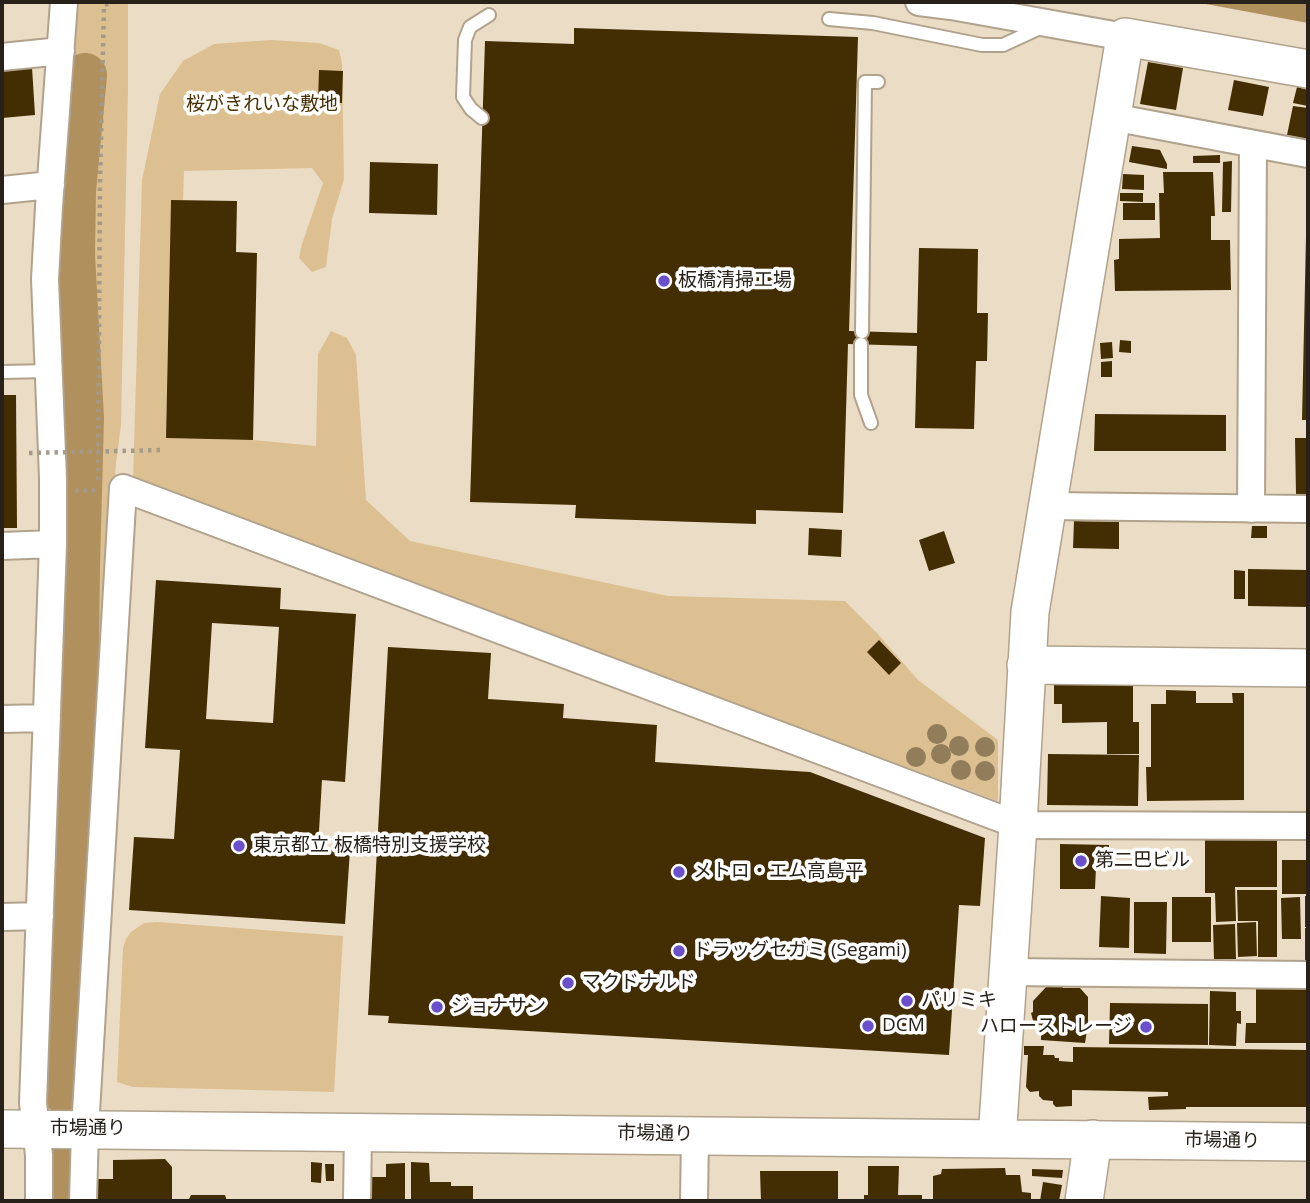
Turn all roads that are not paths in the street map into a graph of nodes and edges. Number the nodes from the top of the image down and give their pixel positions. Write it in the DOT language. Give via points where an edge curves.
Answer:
graph roads {
  1 [pos="65,2"];
  2 [pos="919,2"];
  3 [pos="489,15"];
  4 [pos="829,19"];
  5 [pos="1048,24"];
  6 [pos="1125,37"];
  7 [pos="61,51"];
  8 [pos="2,57"];
  9 [pos="1308,69"];
  10 [pos="878,82"];
  11 [pos="1112,117"];
  12 [pos="482,118"];
  13 [pos="1253,144"];
  14 [pos="1308,154"];
  15 [pos="51,185"];
  16 [pos="2,190"];
  17 [pos="49,371"];
  18 [pos="2,372"];
  19 [pos="872,423"];
  20 [pos="1047,506"];
  21 [pos="1251,509"];
  22 [pos="1308,509"];
  23 [pos="53,544"];
  24 [pos="2,546"];
  25 [pos="1026,665"];
  26 [pos="1308,668"];
  27 [pos="47,718"];
  28 [pos="2,719"];
  29 [pos="1018,825"];
  30 [pos="1308,826"];
  31 [pos="40,916"];
  32 [pos="2,917"];
  33 [pos="1007,972"];
  34 [pos="1308,975"];
  35 [pos="19,1128"];
  36 [pos="85,1129"];
  37 [pos="358,1131"];
  38 [pos="695,1135"];
  39 [pos="997,1139"];
  40 [pos="1093,1139"];
  41 [pos="1308,1142"];
  42 [pos="38,1201"];
  43 [pos="83,1201"];
  44 [pos="357,1201"];
  45 [pos="694,1201"];
  46 [pos="1084,1201"];
  1 -- 7 [label="street"];
  2 -- 5 [label="street"];
  3 -- 12 [label="lane" via="470,27 465,40 463,97"];
  4 -- 5 [label="lane" via="873,23 982,46 1003,45"];
  5 -- 6 [label="street"];
  6 -- 9 [label="street"];
  6 -- 11 [label="street"];
  7 -- 8 [label="street"];
  7 -- 15 [label="street"];
  10 -- 19 [label="lane" via="865,82 860,395"];
  11 -- 13 [label="street"];
  11 -- 20 [label="street"];
  13 -- 14 [label="street"];
  13 -- 21 [label="street"];
  15 -- 16 [label="street"];
  15 -- 17 [label="street" via="45,279"];
  17 -- 18 [label="lane"];
  17 -- 23 [label="street"];
  20 -- 21 [label="street"];
  20 -- 25 [label="street"];
  21 -- 22 [label="street"];
  23 -- 24 [label="street"];
  23 -- 27 [label="street"];
  25 -- 26 [label="street"];
  25 -- 29 [label="street"];
  27 -- 28 [label="street"];
  27 -- 31 [label="street"];
  29 -- 30 [label="street"];
  29 -- 33 [label="street"];
  29 -- 36 [label="street" via="123,488"];
  31 -- 32 [label="street"];
  31 -- 35 [label="street" via="33,1103"];
  33 -- 34 [label="street"];
  33 -- 39 [label="street"];
  35 -- 36 [label="street, 市場通り"];
  35 -- 42 [label="street" via="39,1155"];
  36 -- 37 [label="street, 市場通り"];
  36 -- 43 [label="street"];
  37 -- 38 [label="street, 市場通り"];
  37 -- 44 [label="street"];
  38 -- 39 [label="street, 市場通り"];
  38 -- 45 [label="street"];
  39 -- 40 [label="street, 市場通り"];
  40 -- 41 [label="street, 市場通り"];
  40 -- 46 [label="street"];
}
